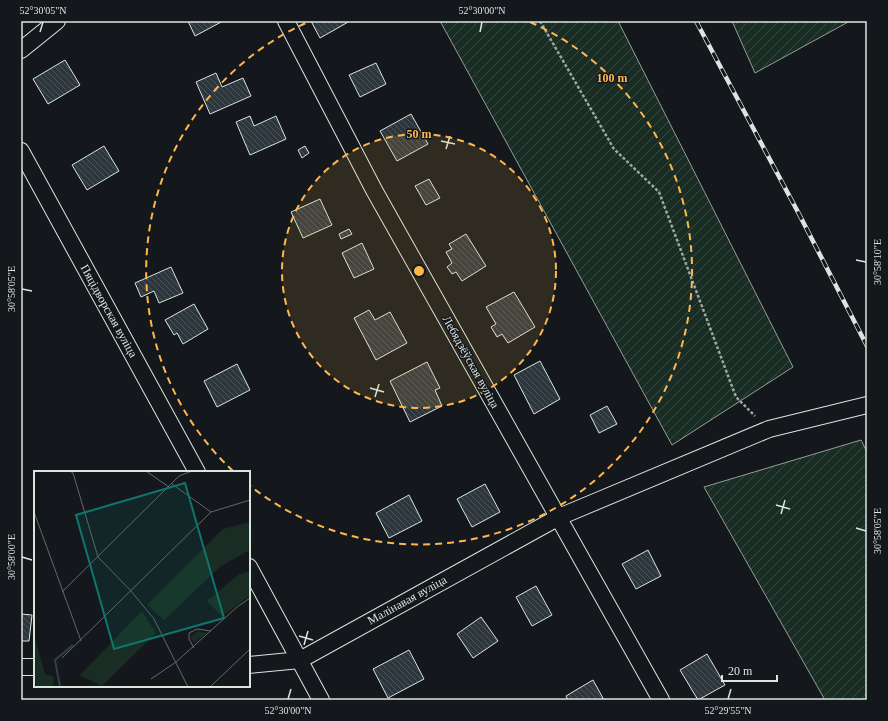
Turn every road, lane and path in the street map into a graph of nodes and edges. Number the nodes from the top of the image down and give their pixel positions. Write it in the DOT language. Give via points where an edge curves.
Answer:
graph roads {
  1 [pos="57,21"];
  2 [pos="286,21"];
  3 [pos="540,21"];
  4 [pos="21,50"];
  5 [pos="21,151"];
  6 [pos="867,406"];
  7 [pos="769,429"];
  8 [pos="196,471"];
  9 [pos="559,517"];
  10 [pos="250,569"];
  11 [pos="300,660"];
  12 [pos="250,665"];
  13 [pos="21,667"];
  14 [pos="34,667"];
  15 [pos="321,700"];
  16 [pos="661,700"];
  1 -- 4 [label="street"];
  2 -- 9 [label="street, Лебядзёўская вуліца" via="374,190"];
  3 -- 7 [label="path" via="614,149 659,192 736,397"];
  5 -- 8 [label="street, Пяцідворская вуліца"];
  6 -- 7 [label="street, Малінавая вуліца"];
  7 -- 9 [label="street, Малінавая вуліца"];
  9 -- 11 [label="street, Малінавая вуліца"];
  9 -- 16 [label="street, Лебядзёўская вуліца"];
  10 -- 11 [label="street"];
  11 -- 12 [label="street, Малінавая вуліца"];
  11 -- 15 [label="street"];
  13 -- 14 [label="street"];
}
